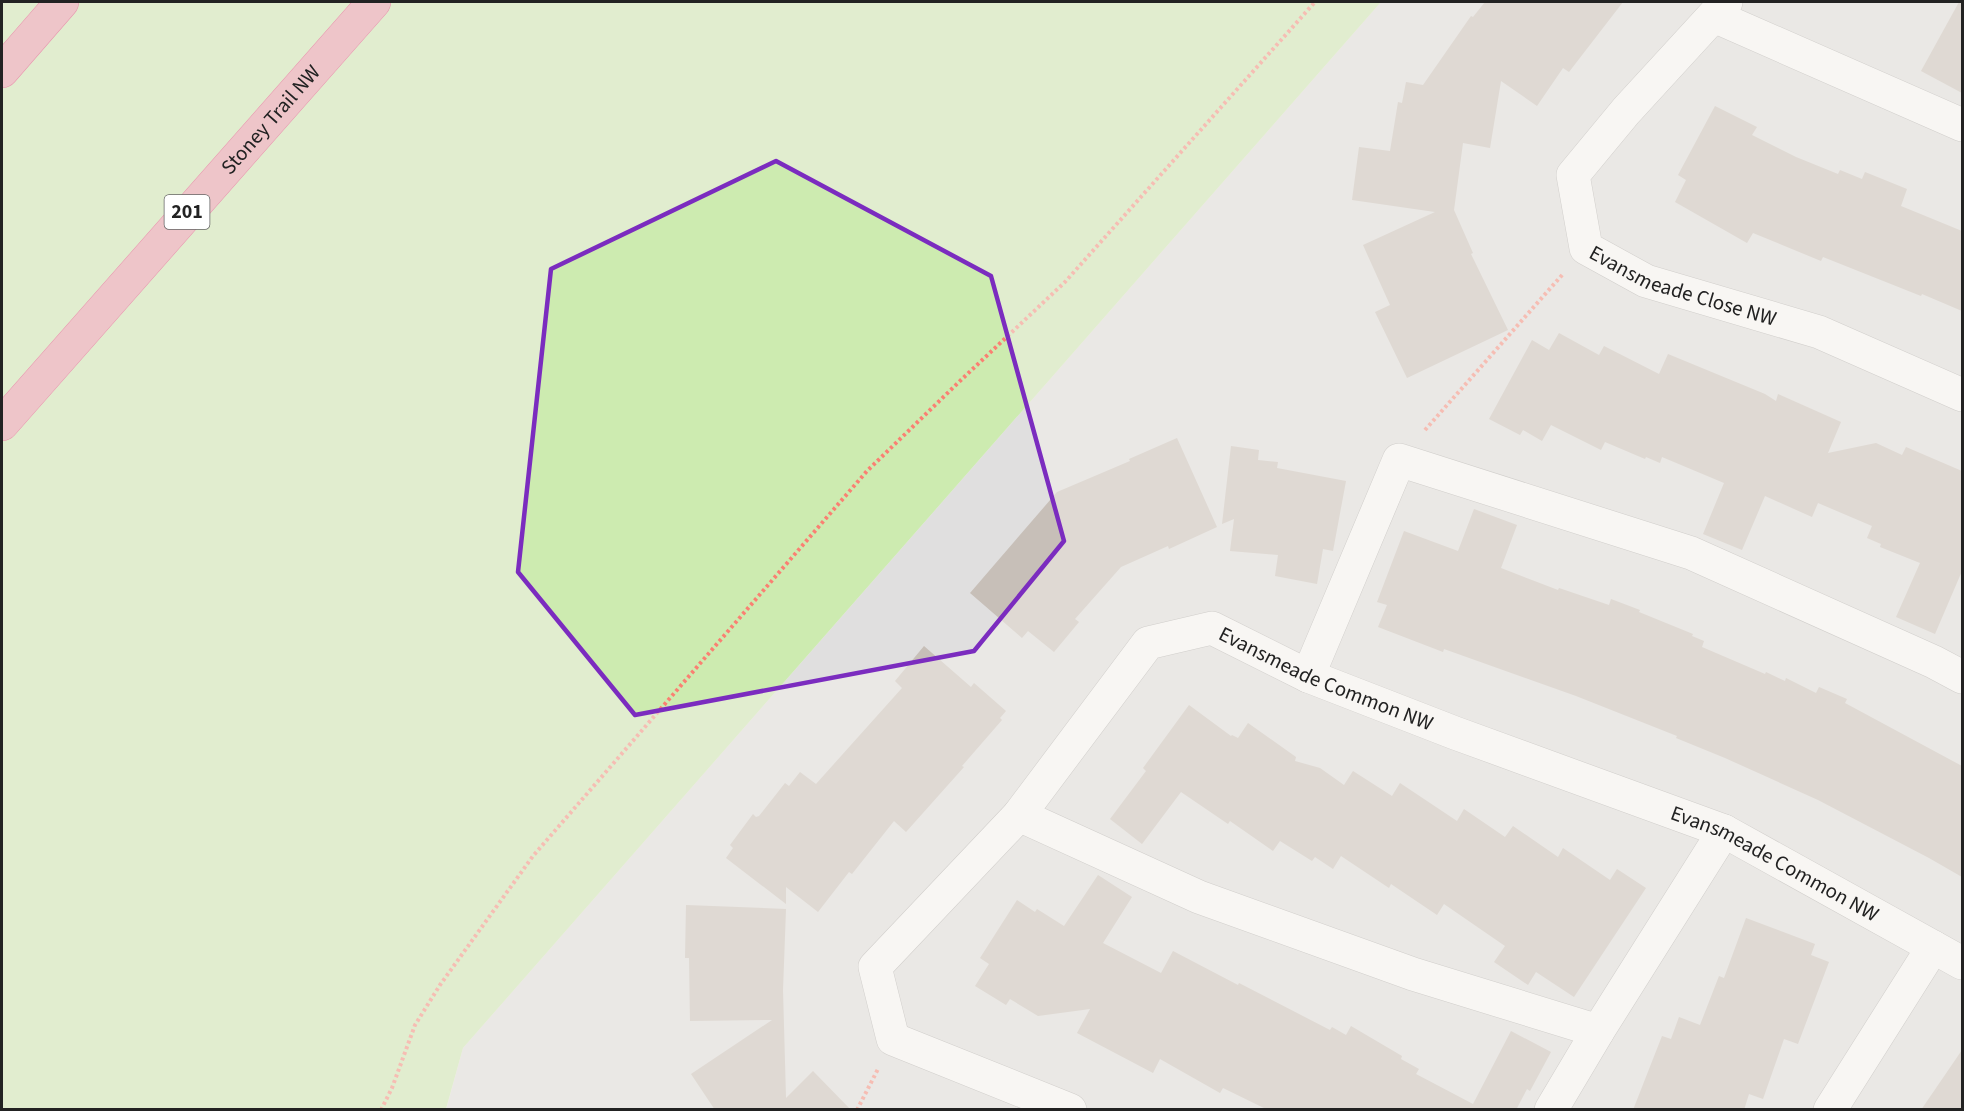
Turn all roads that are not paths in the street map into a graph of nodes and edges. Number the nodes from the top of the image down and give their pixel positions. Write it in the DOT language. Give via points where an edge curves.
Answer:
graph roads {
  1 [pos="62,2"];
  2 [pos="374,2"];
  3 [pos="1720,9"];
  4 [pos="2,71"];
  5 [pos="1962,125"];
  6 [pos="1962,395"];
  7 [pos="2,424"];
  8 [pos="1308,676"];
  9 [pos="1962,677"];
  10 [pos="1019,815"];
  11 [pos="1724,831"];
  12 [pos="1933,947"];
  13 [pos="1962,963"];
  14 [pos="1598,1031"];
  15 [pos="1070,1110"];
  16 [pos="1551,1110"];
  17 [pos="1830,1110"];
  1 -- 4 [label="highway"];
  2 -- 7 [label="highway, Stoney Trail NW / 201"];
  3 -- 5 [label="street"];
  3 -- 6 [label="street, Evansmeade Close NW" via="1573,175 1586,248 1646,281 1819,332"];
  8 -- 9 [label="street" via="1399,460 1691,553"];
  8 -- 10 [label="street, Evansmeade Common NW" via="1212,628 1148,643"];
  8 -- 11 [label="street, Evansmeade Common NW"];
  10 -- 14 [label="street" via="1199,897 1413,974"];
  10 -- 15 [label="street, Evansmeade Common NW" via="875,967 894,1039"];
  11 -- 12 [label="street, Evansmeade Common NW"];
  11 -- 14 [label="street"];
  12 -- 13 [label="street, Evansmeade Common NW"];
  12 -- 17 [label="street"];
  14 -- 16 [label="street"];
}
